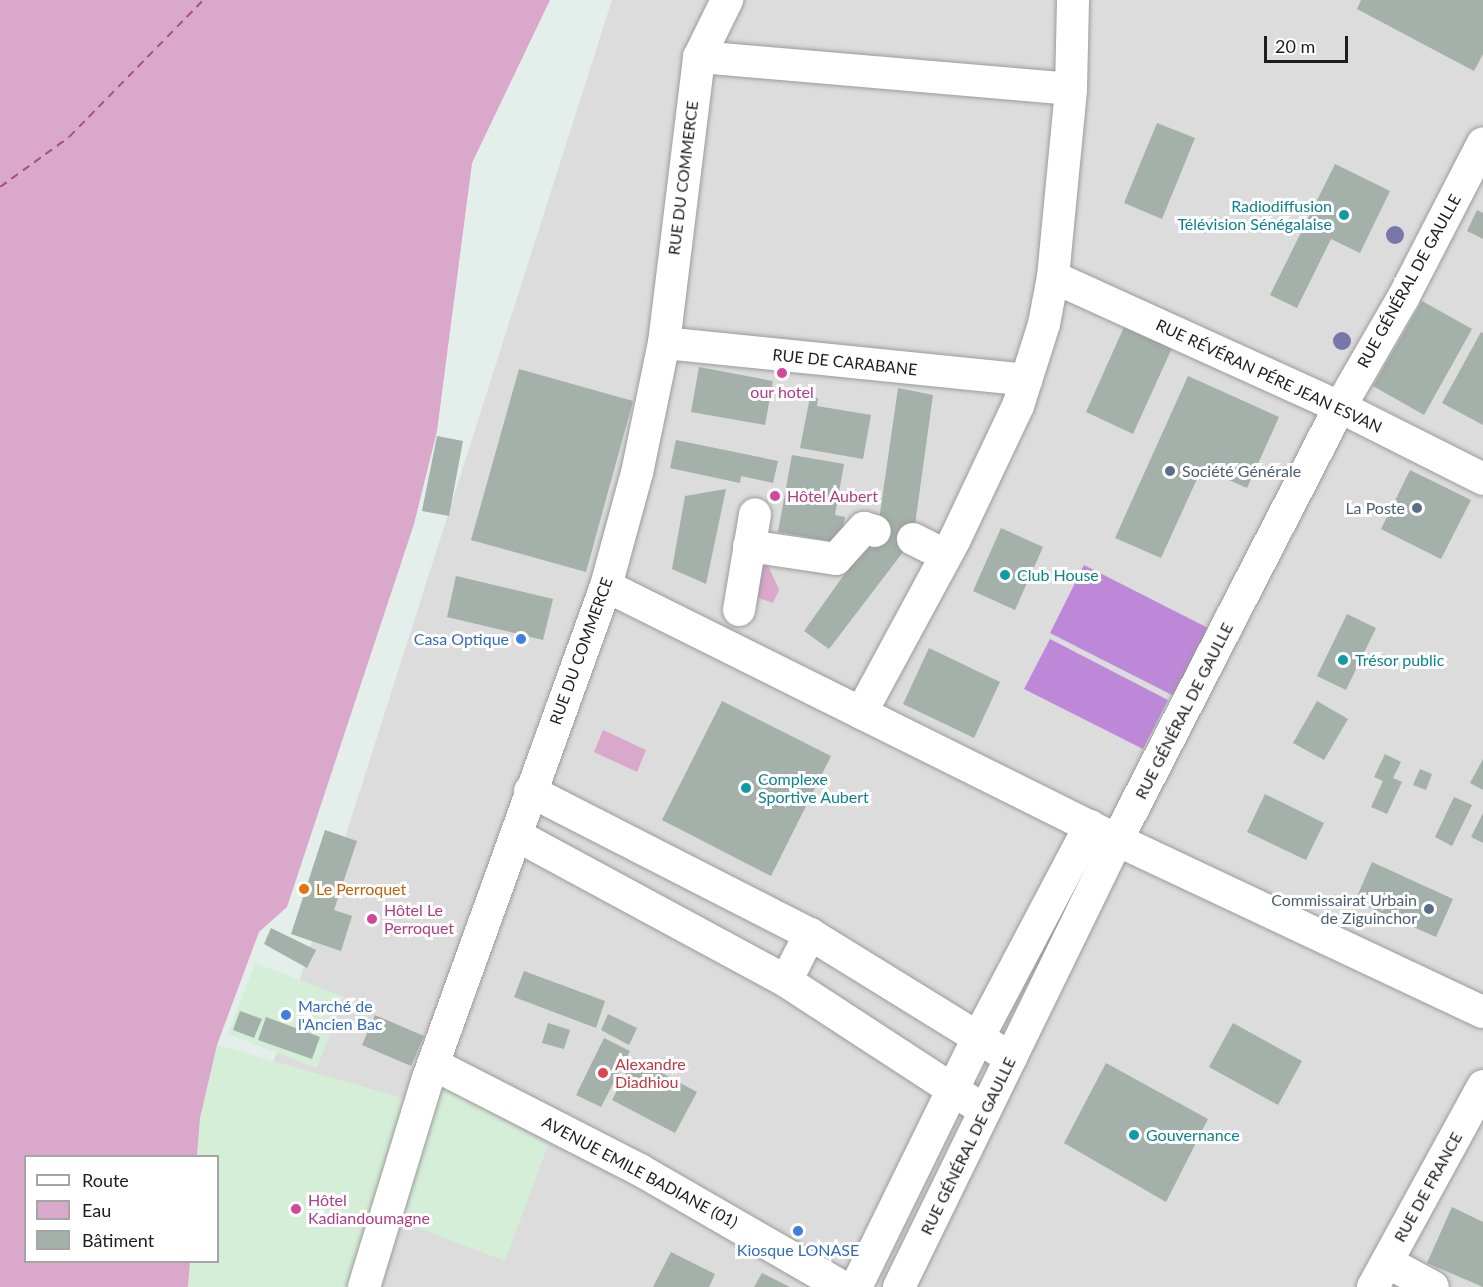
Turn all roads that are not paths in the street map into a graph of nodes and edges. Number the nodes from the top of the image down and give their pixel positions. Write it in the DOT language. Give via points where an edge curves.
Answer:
graph roads {
  1 [pos="728,0"];
  2 [pos="1073,0"];
  3 [pos="699,57"];
  4 [pos="1071,89"];
  5 [pos="1483,142"];
  6 [pos="1053,277"];
  7 [pos="664,343"];
  8 [pos="1026,380"];
  9 [pos="1340,407"];
  10 [pos="1483,479"];
  11 [pos="755,514"];
  12 [pos="874,531"];
  13 [pos="749,546"];
  14 [pos="606,586"];
  15 [pos="739,610"];
  16 [pos="861,714"];
  17 [pos="530,791"];
  18 [pos="1090,826"];
  19 [pos="516,835"];
  20 [pos="1117,840"];
  21 [pos="810,934"];
  22 [pos="786,981"];
  23 [pos="1483,1012"];
  24 [pos="978,1038"];
  25 [pos="1011,1058"];
  26 [pos="433,1064"];
  27 [pos="1483,1086"];
  28 [pos="953,1090"];
  29 [pos="984,1110"];
  30 [pos="1380,1274"];
  31 [pos="364,1287"];
  32 [pos="843,1287"];
  33 [pos="856,1287"];
  34 [pos="899,1287"];
  35 [pos="1434,1287"];
  1 -- 3 [label="street, RUE DU COMMERCE"];
  2 -- 4 [label="street"];
  3 -- 4 [label="street"];
  3 -- 7 [label="street, RUE DU COMMERCE"];
  4 -- 6 [label="street"];
  5 -- 9 [label="street, RUE GÉNÉRAL DE GAULLE"];
  6 -- 8 [label="street" via="1044,324"];
  6 -- 9 [label="street, RUE RÉVÉRAN PÉRE JEAN ESVAN"];
  7 -- 8 [label="street, RUE DE CARABANE"];
  7 -- 14 [label="street, RUE DU COMMERCE" via="637,473"];
  8 -- 16 [label="street" via="956,539"];
  9 -- 10 [label="street, RUE RÉVÉRAN PÉRE JEAN ESVAN"];
  9 -- 20 [label="street, RUE GÉNÉRAL DE GAULLE"];
  11 -- 13 [label="street"];
  12 -- 13 [label="street" via="864,528 836,559"];
  13 -- 15 [label="street"];
  14 -- 16 [label="street"];
  14 -- 17 [label="street, RUE DU COMMERCE"];
  16 -- 18 [label="street"];
  17 -- 19 [label="street, RUE DU COMMERCE"];
  17 -- 21 [label="street"];
  18 -- 20 [label="street"];
  18 -- 24 [label="street"];
  19 -- 22 [label="street"];
  19 -- 26 [label="street, RUE DU COMMERCE"];
  20 -- 23 [label="street"];
  20 -- 25 [label="street, RUE GÉNÉRAL DE GAULLE"];
  21 -- 22 [label="street"];
  21 -- 24 [label="street"];
  22 -- 28 [label="street"];
  24 -- 25 [label="street"];
  24 -- 28 [label="street"];
  25 -- 29 [label="street, RUE GÉNÉRAL DE GAULLE"];
  26 -- 31 [label="street, RUE DU COMMERCE"];
  26 -- 32 [label="street, AVENUE EMILE BADIANE (01)" via="640,1170"];
  27 -- 30 [label="street, RUE DE FRANCE"];
  28 -- 29 [label="street"];
  28 -- 33 [label="street"];
  29 -- 34 [label="street, RUE GÉNÉRAL DE GAULLE"];
  30 -- 35 [label="street"];
}
